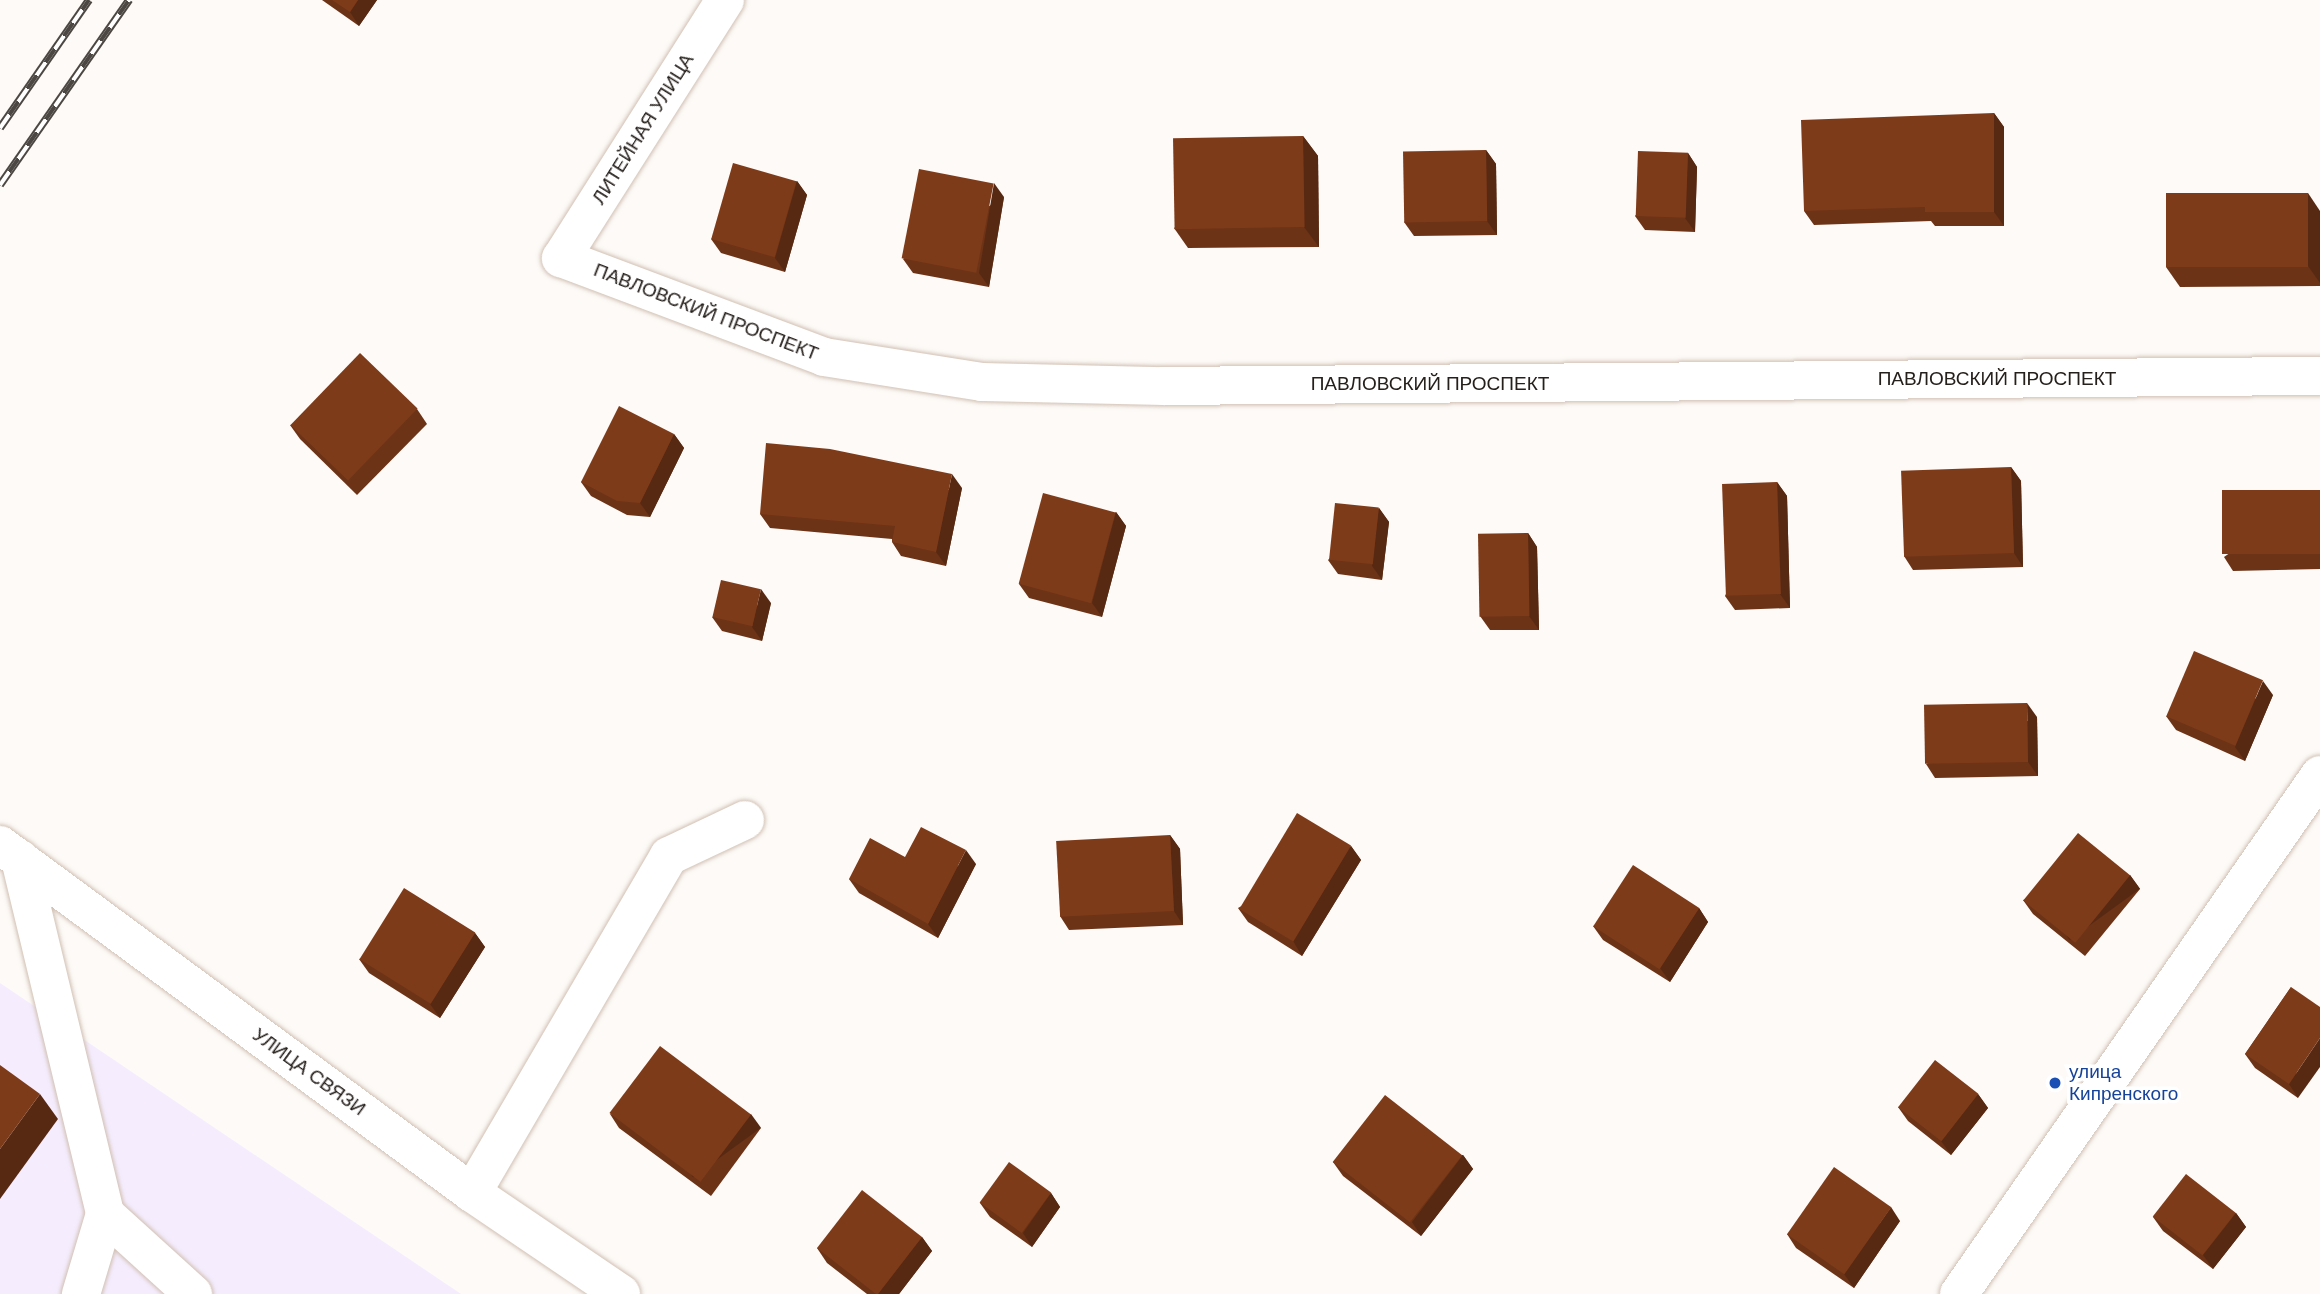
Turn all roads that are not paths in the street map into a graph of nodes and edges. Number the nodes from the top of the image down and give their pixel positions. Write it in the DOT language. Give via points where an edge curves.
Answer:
graph roads {
  1 [pos="725,0"];
  2 [pos="561,258"];
  3 [pos="2320,376"];
  4 [pos="2317,784"];
  5 [pos="745,820"];
  6 [pos="10,852"];
  7 [pos="472,1193"];
  8 [pos="105,1214"];
  9 [pos="81,1294"];
  10 [pos="193,1294"];
  11 [pos="621,1294"];
  12 [pos="1959,1294"];
  1 -- 2 [label="street, ЛИТЕЙНАЯ УЛИЦА"];
  2 -- 3 [label="street, ПАВЛОВСКИЙ ПРОСПЕКТ" via="824,357 982,382 1178,386"];
  4 -- 12 [label="street"];
  5 -- 7 [label="street" via="669,856"];
  6 -- 7 [label="street, УЛИЦА СВЯЗИ"];
  6 -- 8 [label="street"];
  7 -- 11 [label="street, УЛИЦА СВЯЗИ"];
  8 -- 9 [label="street"];
  8 -- 10 [label="street"];
}
